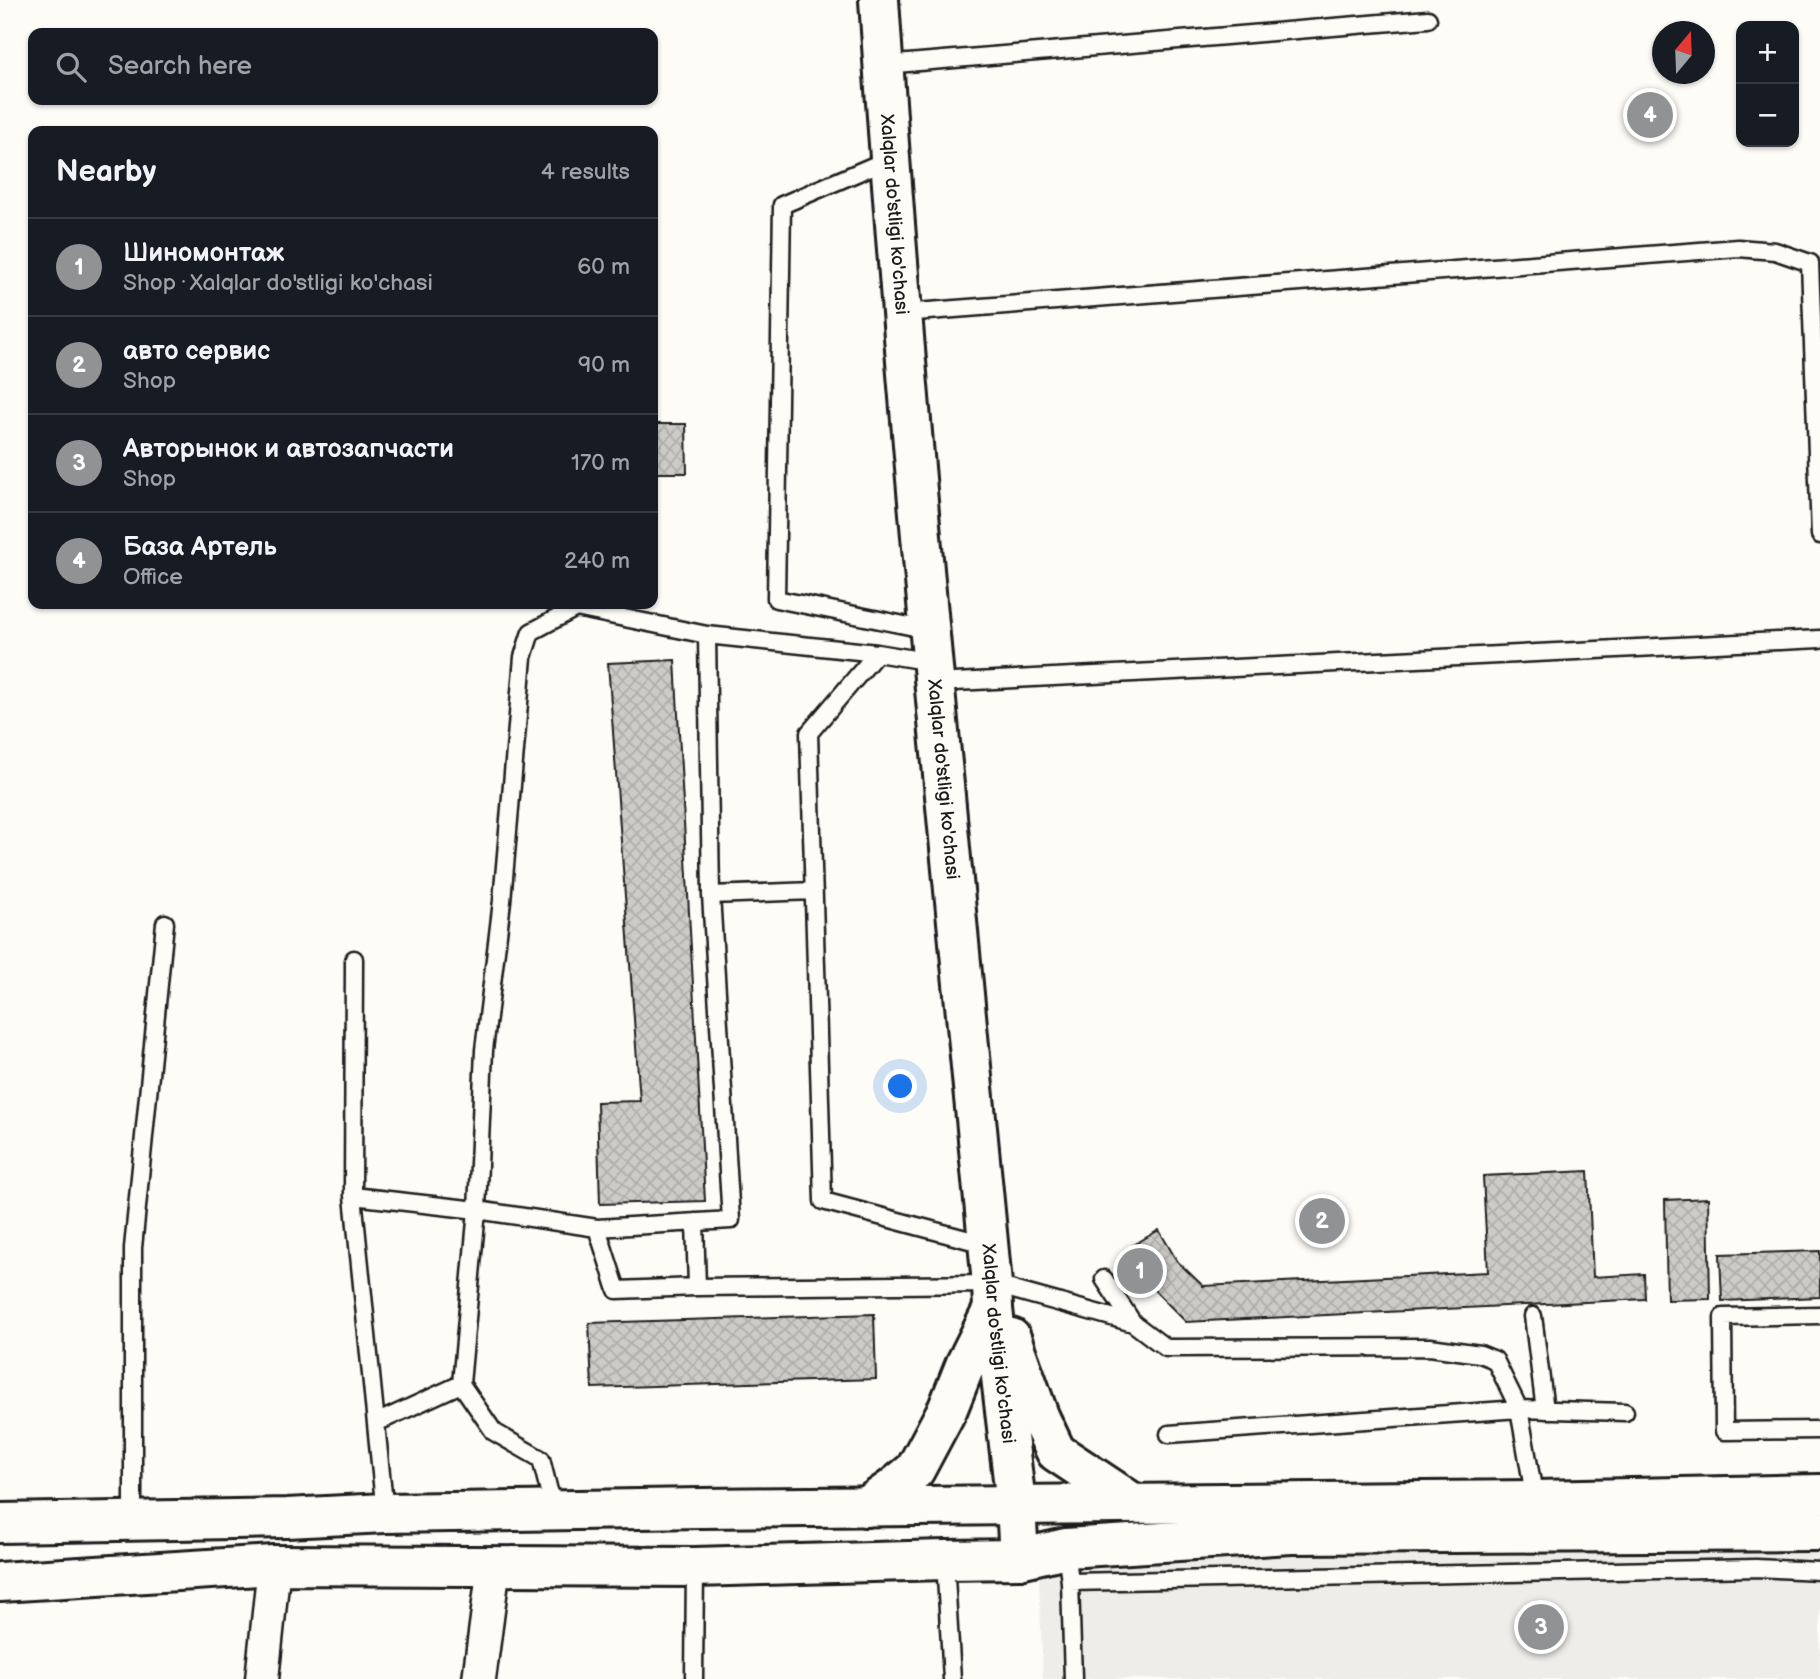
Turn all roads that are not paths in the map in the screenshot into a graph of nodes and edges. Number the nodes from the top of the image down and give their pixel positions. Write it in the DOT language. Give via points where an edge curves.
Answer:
graph roads {
  1 [pos="879,0"];
  2 [pos="1428,19"];
  3 [pos="884,65"];
  4 [pos="890,159"];
  5 [pos="903,313"];
  6 [pos="1820,535"];
  7 [pos="574,609"];
  8 [pos="581,609"];
  9 [pos="707,635"];
  10 [pos="1820,639"];
  11 [pos="877,653"];
  12 [pos="931,658"];
  13 [pos="814,891"];
  14 [pos="711,895"];
  15 [pos="165,923"];
  16 [pos="354,959"];
  17 [pos="353,1196"];
  18 [pos="477,1210"];
  19 [pos="695,1222"];
  20 [pos="597,1228"];
  21 [pos="988,1245"];
  22 [pos="1104,1279"];
  23 [pos="697,1287"];
  24 [pos="992,1296"];
  25 [pos="1820,1315"];
  26 [pos="1533,1317"];
  27 [pos="1133,1323"];
  28 [pos="461,1384"];
  29 [pos="1519,1409"];
  30 [pos="1545,1410"];
  31 [pos="1625,1412"];
  32 [pos="376,1423"];
  33 [pos="1820,1430"];
  34 [pos="1169,1434"];
  35 [pos="1820,1494"];
  36 [pos="1535,1500"];
  37 [pos="1133,1503"];
  38 [pos="1016,1504"];
  39 [pos="866,1507"];
  40 [pos="554,1511"];
  41 [pos="385,1513"];
  42 [pos="133,1519"];
  43 [pos="0,1522"];
  44 [pos="1820,1531"];
  45 [pos="1019,1559"];
  46 [pos="945,1560"];
  47 [pos="274,1565"];
  48 [pos="494,1565"];
  49 [pos="1068,1565"];
  50 [pos="695,1567"];
  51 [pos="1820,1571"];
  52 [pos="0,1582"];
  53 [pos="262,1679"];
  54 [pos="479,1679"];
  55 [pos="694,1679"];
  56 [pos="952,1679"];
  57 [pos="1073,1679"];
  1 -- 3 [label="main road, Xalqlar do'stligi ko'chasi"];
  2 -- 3 [label="lane"];
  3 -- 4 [label="main road, Xalqlar do'stligi ko'chasi"];
  4 -- 5 [label="main road, Xalqlar do'stligi ko'chasi"];
  4 -- 12 [label="lane" via="782,205 776,599"];
  5 -- 6 [label="lane" via="1738,248 1775,251 1810,263"];
  5 -- 12 [label="main road, Xalqlar do'stligi ko'chasi"];
  7 -- 18 [label="lane" via="531,632 523,657 484,1050"];
  8 -- 9 [label="lane"];
  9 -- 11 [label="lane"];
  9 -- 14 [label="lane"];
  10 -- 12 [label="lane"];
  11 -- 12 [label="lane"];
  11 -- 13 [label="lane" via="809,733"];
  12 -- 21 [label="main road, Xalqlar do'stligi ko'chasi"];
  13 -- 14 [label="lane"];
  13 -- 21 [label="lane" via="823,1201"];
  14 -- 19 [label="lane" via="730,1220"];
  15 -- 42 [label="lane" via="133,1248"];
  16 -- 17 [label="lane"];
  17 -- 18 [label="lane"];
  17 -- 32 [label="lane"];
  18 -- 20 [label="lane"];
  18 -- 28 [label="lane"];
  19 -- 20 [label="lane"];
  19 -- 23 [label="lane"];
  20 -- 23 [label="lane" via="617,1290"];
  21 -- 24 [label="main road, Xalqlar do'stligi ko'chasi"];
  22 -- 27 [label="lane"];
  23 -- 24 [label="lane"];
  24 -- 27 [label="lane"];
  24 -- 37 [label="main road" via="1056,1452"];
  24 -- 38 [label="main road, Xalqlar do'stligi ko'chasi"];
  24 -- 39 [label="main road" via="948,1408 915,1470"];
  25 -- 33 [label="lane" via="1723,1317 1723,1329 1724,1431"];
  26 -- 30 [label="lane"];
  27 -- 29 [label="lane" via="1166,1348 1430,1347 1480,1354 1495,1360"];
  28 -- 32 [label="lane"];
  28 -- 40 [label="lane" via="494,1432 541,1459"];
  29 -- 30 [label="lane"];
  29 -- 34 [label="lane"];
  29 -- 36 [label="lane"];
  30 -- 31 [label="lane"];
  32 -- 41 [label="lane"];
  35 -- 36 [label="main road"];
  36 -- 37 [label="main road"];
  37 -- 38 [label="main road"];
  38 -- 39 [label="main road"];
  38 -- 45 [label="main road, Xalqlar do'stligi ko'chasi"];
  39 -- 40 [label="main road"];
  40 -- 41 [label="main road"];
  41 -- 42 [label="main road"];
  42 -- 43 [label="main road"];
  44 -- 49 [label="main road" via="1291,1534"];
  45 -- 46 [label="main road"];
  45 -- 49 [label="main road"];
  46 -- 50 [label="main road"];
  46 -- 56 [label="lane"];
  47 -- 48 [label="main road"];
  47 -- 52 [label="main road"];
  47 -- 53 [label="street"];
  48 -- 50 [label="main road"];
  48 -- 54 [label="street"];
  49 -- 51 [label="lane"];
  49 -- 57 [label="lane"];
  50 -- 55 [label="lane"];
}
